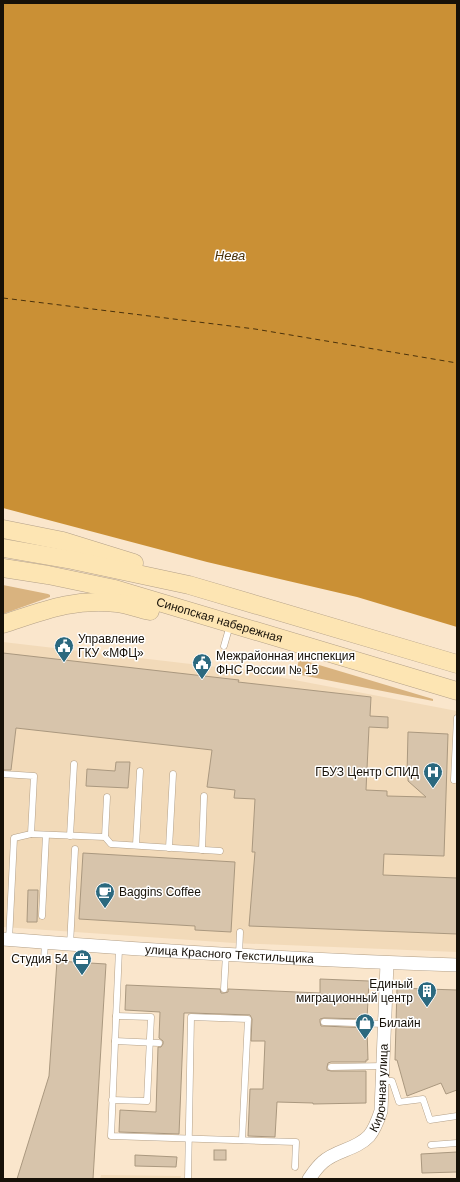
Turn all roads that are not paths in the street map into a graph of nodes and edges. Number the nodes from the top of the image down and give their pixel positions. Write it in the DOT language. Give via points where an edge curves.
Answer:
graph roads {
  1 [pos="3,529"];
  2 [pos="3,548"];
  3 [pos="3,568"];
  4 [pos="156,578"];
  5 [pos="196,614"];
  6 [pos="3,624"];
  7 [pos="230,624"];
  8 [pos="224,646"];
  9 [pos="457,664"];
  10 [pos="457,692"];
  11 [pos="457,718"];
  12 [pos="74,764"];
  13 [pos="140,771"];
  14 [pos="3,774"];
  15 [pos="173,774"];
  16 [pos="454,780"];
  17 [pos="204,796"];
  18 [pos="107,797"];
  19 [pos="31,834"];
  20 [pos="46,835"];
  21 [pos="70,836"];
  22 [pos="105,837"];
  23 [pos="136,845"];
  24 [pos="170,848"];
  25 [pos="75,849"];
  26 [pos="202,850"];
  27 [pos="220,851"];
  28 [pos="42,916"];
  29 [pos="240,932"];
  30 [pos="6,940"];
  31 [pos="45,943"];
  32 [pos="70,945"];
  33 [pos="119,949"];
  34 [pos="232,955"];
  35 [pos="44,960"];
  36 [pos="387,963"];
  37 [pos="457,965"];
  38 [pos="224,989"];
  39 [pos="116,1016"];
  40 [pos="324,1022"];
  41 [pos="384,1024"];
  42 [pos="115,1041"];
  43 [pos="150,1042"];
  44 [pos="159,1043"];
  45 [pos="182,1044"];
  46 [pos="190,1044"];
  47 [pos="383,1066"];
  48 [pos="331,1067"];
  49 [pos="382,1081"];
  50 [pos="112,1100"];
  51 [pos="457,1116"];
  52 [pos="188,1138"];
  53 [pos="242,1140"];
  54 [pos="457,1143"];
  55 [pos="432,1145"];
  56 [pos="295,1167"];
  57 [pos="188,1179"];
  58 [pos="309,1179"];
  1 -- 4 [label="main road" via="107,554 137,564"];
  2 -- 4 [label="main road, Синопская набережная"];
  3 -- 5 [label="main road, Синопская набережная" via="115,589"];
  4 -- 9 [label="main road, Синопская набережная" via="227,595"];
  5 -- 6 [label="main road" via="171,617 118,603 76,603"];
  5 -- 7 [label="main road, Синопская набережная"];
  7 -- 8 [label="lane"];
  7 -- 10 [label="main road, Синопская набережная"];
  11 -- 16 [label="lane"];
  12 -- 21 [label="lane"];
  13 -- 23 [label="lane"];
  14 -- 19 [label="lane" via="34,776"];
  15 -- 24 [label="lane"];
  17 -- 26 [label="lane"];
  18 -- 22 [label="lane"];
  19 -- 20 [label="lane"];
  19 -- 30 [label="lane" via="14,838"];
  20 -- 21 [label="lane"];
  20 -- 28 [label="lane"];
  21 -- 22 [label="lane"];
  22 -- 23 [label="lane" via="111,844"];
  23 -- 24 [label="lane"];
  24 -- 26 [label="lane"];
  25 -- 32 [label="lane"];
  26 -- 27 [label="lane"];
  29 -- 34 [label="lane"];
  30 -- 31 [label="street, улица Красного Текстильщика"];
  31 -- 32 [label="street, улица Красного Текстильщика"];
  31 -- 35 [label="lane"];
  32 -- 33 [label="street, улица Красного Текстильщика"];
  33 -- 34 [label="street, улица Красного Текстильщика"];
  33 -- 39 [label="lane"];
  34 -- 36 [label="street, улица Красного Текстильщика"];
  34 -- 38 [label="lane"];
  36 -- 37 [label="street, улица Красного Текстильщика"];
  36 -- 41 [label="street, Кирочная улица"];
  39 -- 42 [label="lane"];
  39 -- 43 [label="lane" via="151,1017"];
  40 -- 41 [label="lane"];
  41 -- 47 [label="street, Кирочная улица"];
  42 -- 43 [label="lane"];
  42 -- 50 [label="lane"];
  43 -- 44 [label="lane"];
  43 -- 50 [label="lane" via="147,1101"];
  45 -- 46 [label="lane"];
  46 -- 52 [label="lane"];
  46 -- 53 [label="lane" via="191,1017 248,1019"];
  47 -- 48 [label="lane"];
  47 -- 49 [label="street, Кирочная улица"];
  49 -- 51 [label="lane" via="392,1081 399,1102 423,1099 430,1120"];
  49 -- 58 [label="street, Кирочная улица" via="381,1111 369,1136 359,1145 323,1161"];
  50 -- 52 [label="lane" via="110,1136"];
  52 -- 53 [label="lane"];
  52 -- 57 [label="lane"];
  53 -- 56 [label="lane" via="296,1142"];
  54 -- 55 [label="lane"];
}
